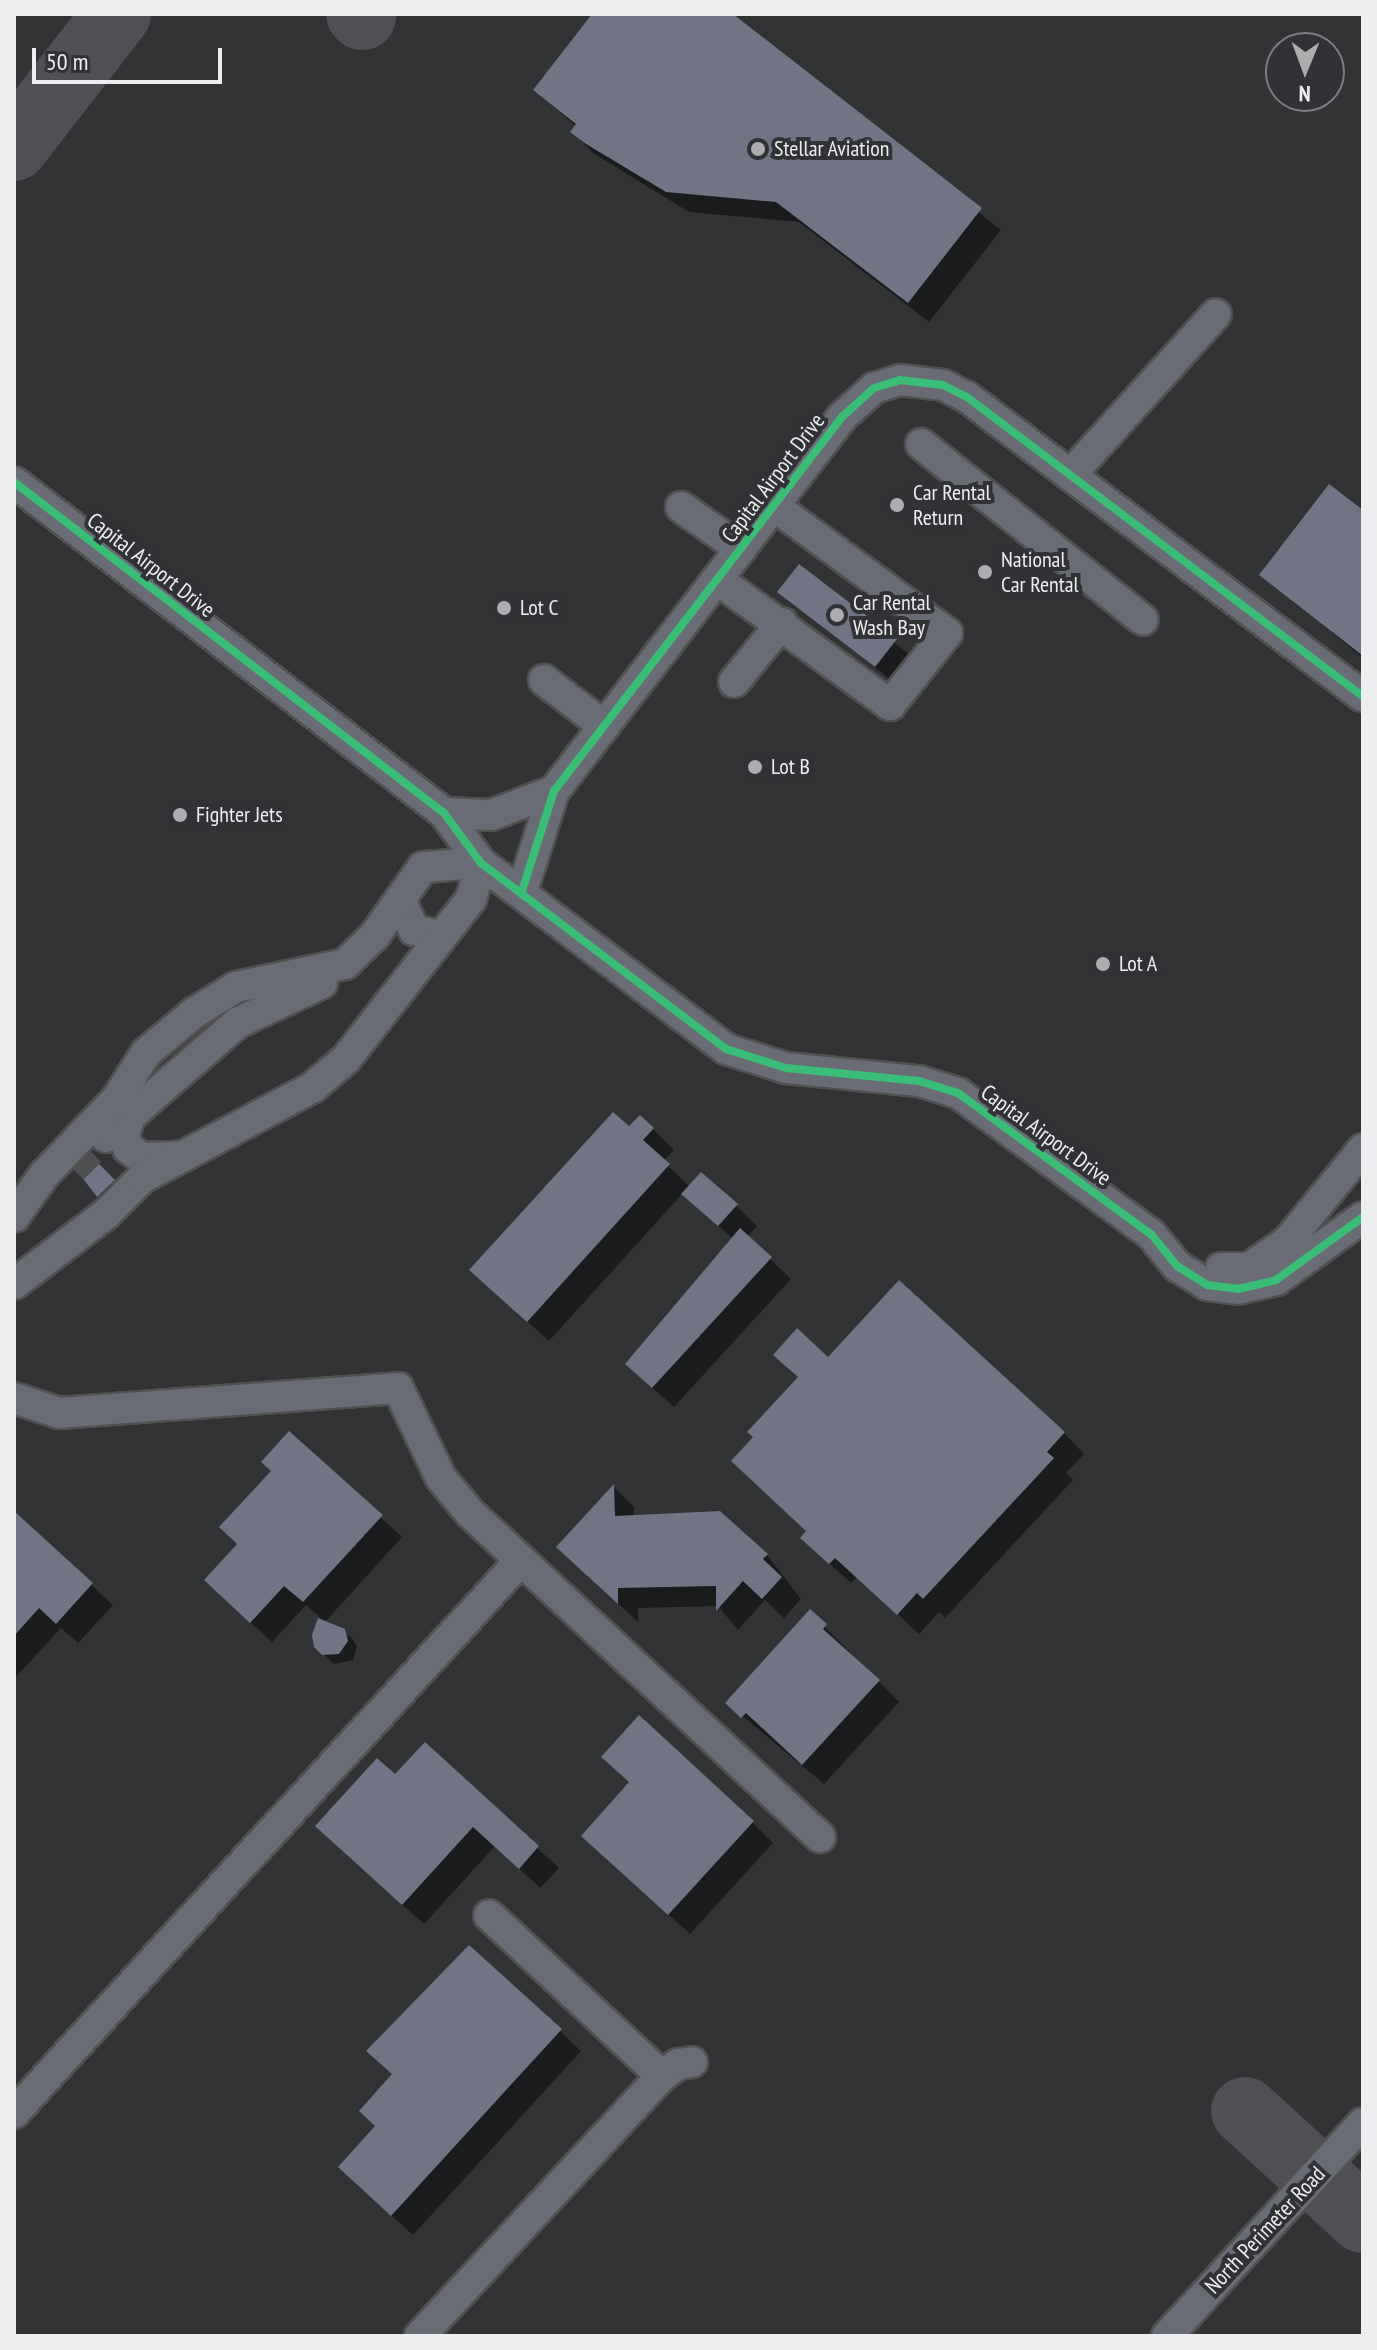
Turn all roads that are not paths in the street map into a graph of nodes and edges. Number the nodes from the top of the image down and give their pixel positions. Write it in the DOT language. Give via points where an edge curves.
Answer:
graph roads {
  1 [pos="1216,314"];
  2 [pos="921,444"];
  3 [pos="1070,475"];
  4 [pos="14,482"];
  5 [pos="774,506"];
  6 [pos="681,507"];
  7 [pos="741,549"];
  8 [pos="718,580"];
  9 [pos="1143,620"];
  10 [pos="782,623"];
  11 [pos="544,680"];
  12 [pos="734,682"];
  13 [pos="1363,696"];
  14 [pos="604,726"];
  15 [pos="554,791"];
  16 [pos="444,813"];
  17 [pos="481,863"];
  18 [pos="522,891"];
  19 [pos="401,901"];
  20 [pos="441,936"];
  21 [pos="124,1106"];
  22 [pos="1363,1149"];
  23 [pos="177,1157"];
  24 [pos="22,1210"];
  25 [pos="1363,1217"];
  26 [pos="1151,1234"];
  27 [pos="14,1284"];
  28 [pos="14,1398"];
  29 [pos="521,1560"];
  30 [pos="820,1837"];
  31 [pos="489,1915"];
  32 [pos="692,2062"];
  33 [pos="662,2076"];
  34 [pos="14,2113"];
  35 [pos="1363,2123"];
  36 [pos="420,2336"];
  37 [pos="1167,2336"];
  1 -- 3 [label="street"];
  2 -- 9 [label="street"];
  3 -- 5 [label="street, Capital Airport Drive" via="967,397 943,385 900,380 874,388 842,417"];
  3 -- 13 [label="street, Capital Airport Drive"];
  4 -- 16 [label="street, Capital Airport Drive"];
  5 -- 7 [label="street, Capital Airport Drive"];
  5 -- 10 [label="street" via="947,633 890,705"];
  6 -- 7 [label="street"];
  7 -- 8 [label="street, Capital Airport Drive"];
  8 -- 10 [label="street"];
  8 -- 14 [label="street, Capital Airport Drive"];
  10 -- 12 [label="street"];
  11 -- 14 [label="street"];
  14 -- 15 [label="street, Capital Airport Drive"];
  15 -- 16 [label="street" via="491,815"];
  15 -- 18 [label="street, Capital Airport Drive"];
  16 -- 17 [label="street, Capital Airport Drive"];
  17 -- 18 [label="street, Capital Airport Drive"];
  17 -- 19 [label="street" via="423,867"];
  17 -- 20 [label="street" via="471,899"];
  18 -- 26 [label="street, Capital Airport Drive" via="726,1049 786,1068 919,1081 958,1093"];
  19 -- 20 [label="street" via="414,930"];
  19 -- 21 [label="street" via="345,964 236,987 194,1013 146,1053"];
  20 -- 23 [label="street" via="346,1059 313,1087"];
  21 -- 23 [label="street" via="128,1148 142,1158"];
  21 -- 24 [label="street" via="82,1160"];
  21 -- 24 [label="street" via="44,1175"];
  22 -- 26 [label="street" via="1288,1241 1249,1268 1215,1267"];
  23 -- 27 [label="street" via="142,1178 106,1214"];
  25 -- 26 [label="street, Capital Airport Drive" via="1276,1280 1238,1289 1207,1285 1177,1266"];
  28 -- 29 [label="street" via="59,1413 398,1388 441,1478"];
  29 -- 30 [label="street"];
  29 -- 34 [label="street"];
  31 -- 33 [label="street"];
  32 -- 33 [label="street" via="678,2064"];
  33 -- 36 [label="street"];
  35 -- 37 [label="street, North Perimeter Road"];
}
